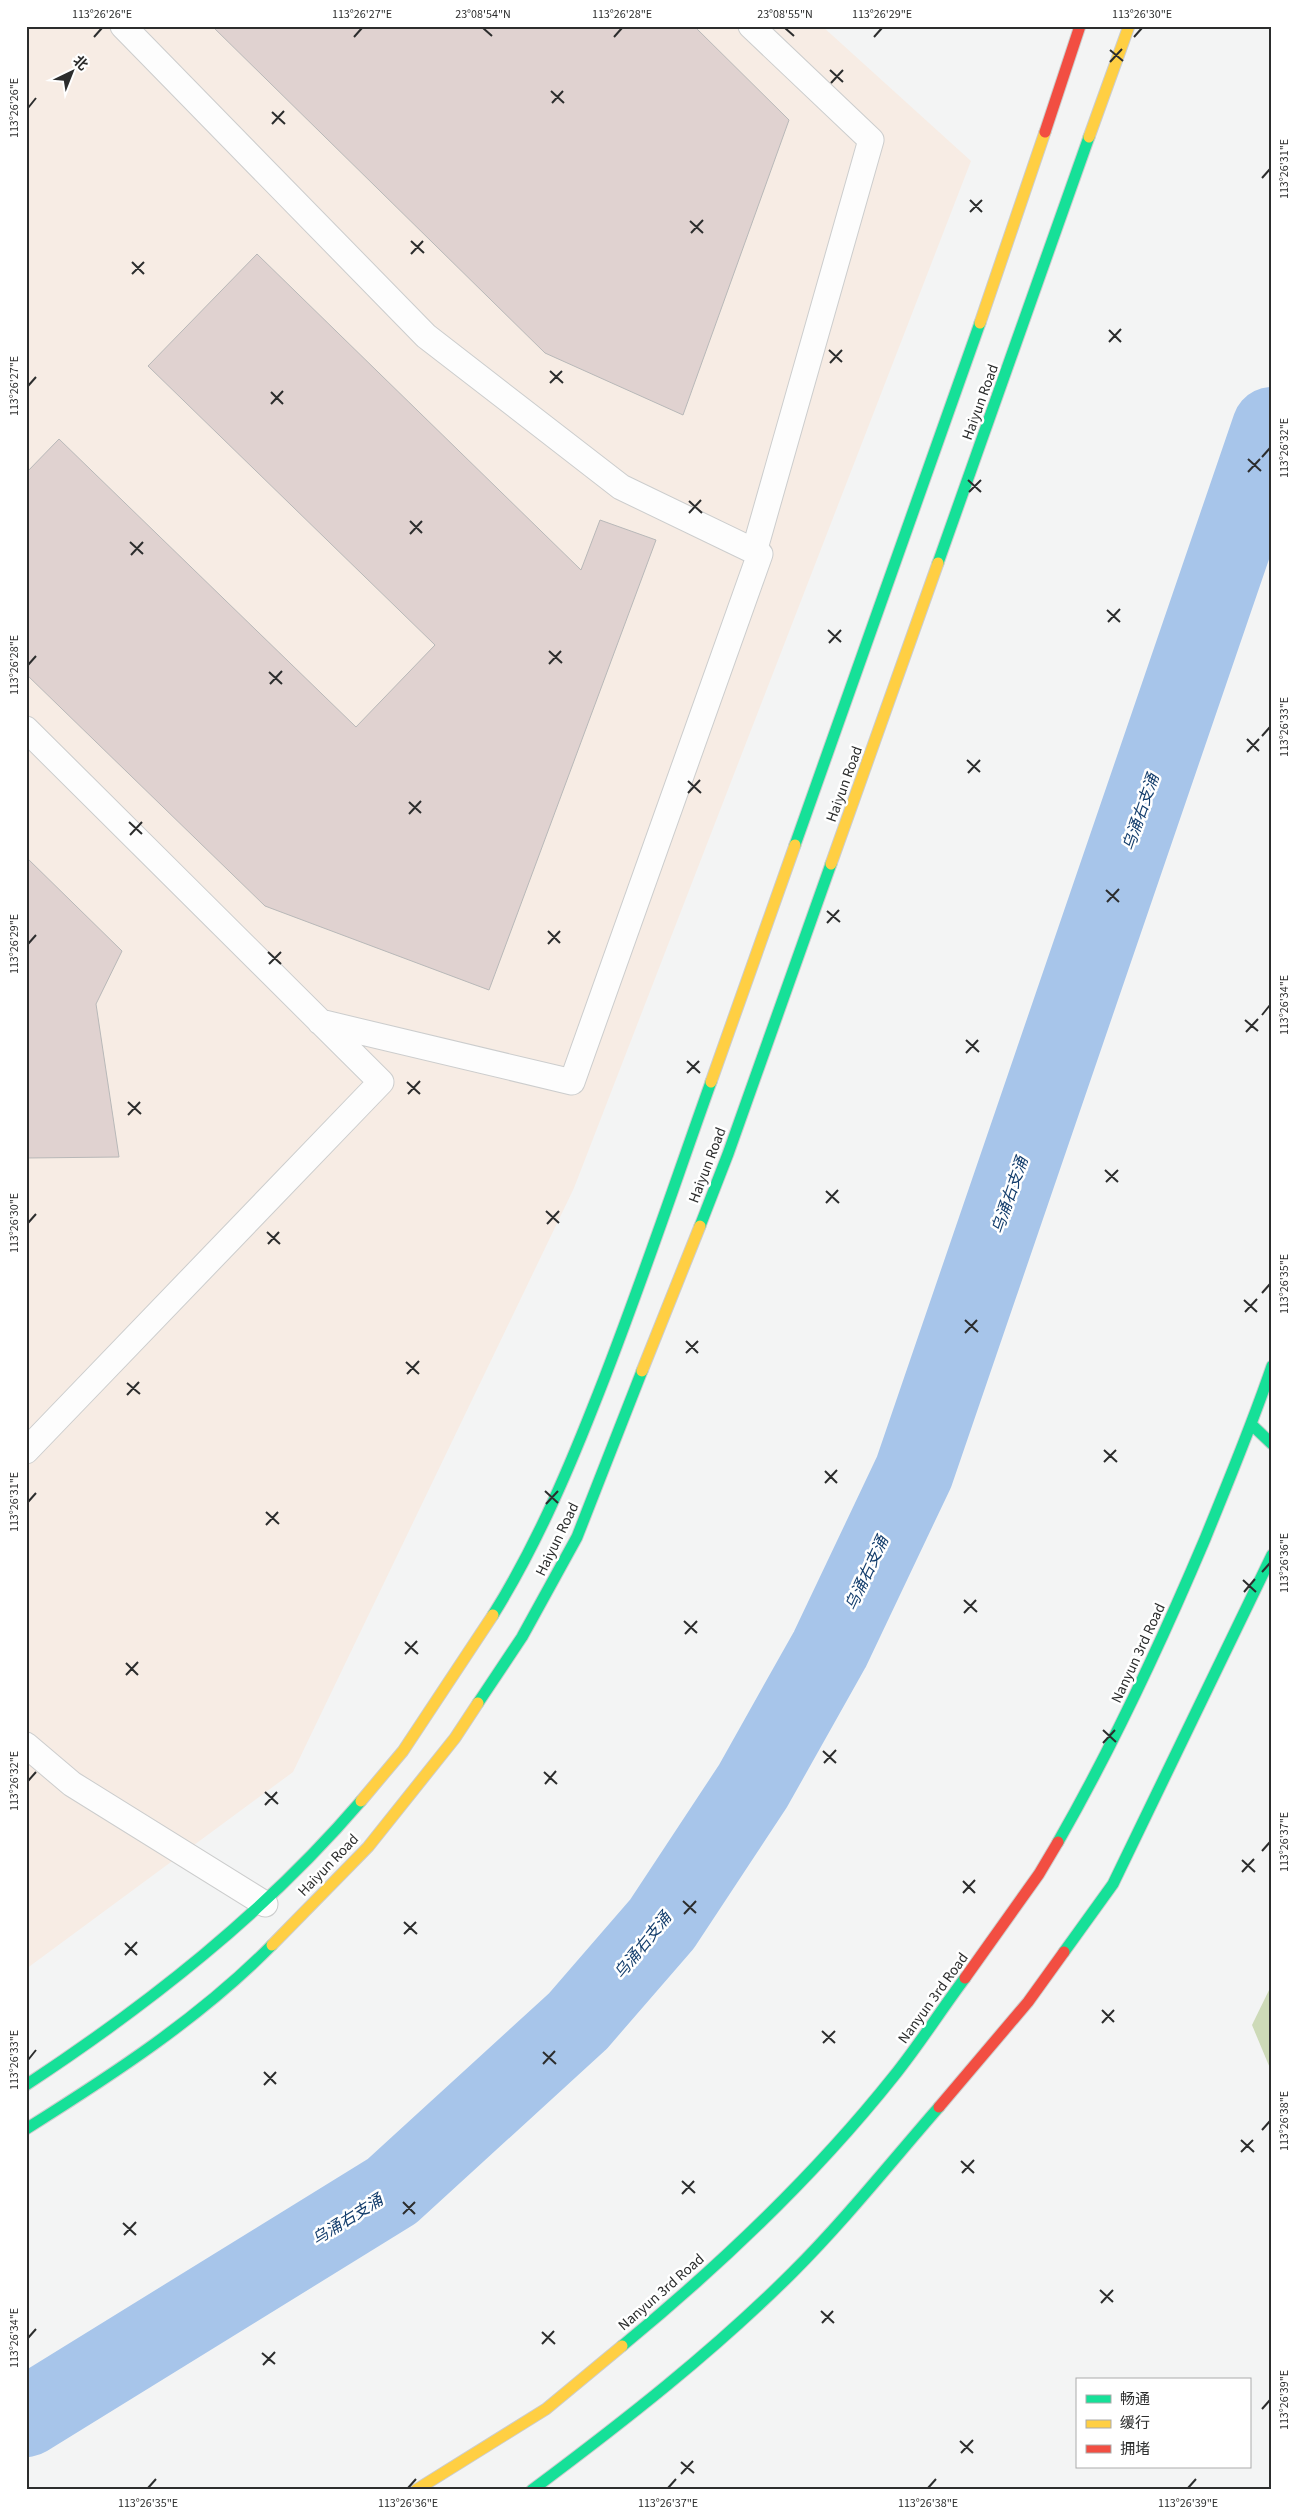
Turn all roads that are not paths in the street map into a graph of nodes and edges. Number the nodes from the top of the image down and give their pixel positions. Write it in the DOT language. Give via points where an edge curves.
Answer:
graph roads {
  1 [pos="123,26"];
  2 [pos="752,26"];
  3 [pos="1080,26"];
  4 [pos="1129,26"];
  5 [pos="754,552"];
  6 [pos="26,729"];
  7 [pos="320,1022"];
  8 [pos="1272,1366"];
  9 [pos="1265,1422"];
  10 [pos="1252,1425"];
  11 [pos="1272,1444"];
  12 [pos="26,1451"];
  13 [pos="1272,1554"];
  14 [pos="29,1750"];
  15 [pos="265,1904"];
  16 [pos="26,2085"];
  17 [pos="26,2129"];
  18 [pos="416,2490"];
  19 [pos="532,2490"];
  1 -- 5 [label="lane" via="426,336 620,487"];
  2 -- 5 [label="lane" via="871,140"];
  3 -- 15 [label="street, Haiyun Road" via="1001,261 620,1342 577,1450 521,1566 390,1768"];
  4 -- 17 [label="street, Haiyun Road" via="728,1154 577,1537 522,1637 455,1738 368,1846 260,1958 217,1996 102,2082"];
  5 -- 7 [label="lane" via="760,554 572,1082"];
  6 -- 7 [label="lane"];
  7 -- 12 [label="lane" via="381,1082"];
  8 -- 10 [label="street, Nanyun 3rd Road"];
  9 -- 10 [label="street"];
  10 -- 11 [label="street"];
  10 -- 18 [label="street, Nanyun 3rd Road" via="1169,1624 1099,1770 1040,1874 894,2076 828,2152 736,2245 644,2329 546,2409"];
  13 -- 19 [label="street" via="1113,1884 1028,2002 907,2145 794,2271 701,2357"];
  14 -- 15 [label="lane" via="72,1784"];
  15 -- 16 [label="street, Haiyun Road" via="152,1996 63,2062"];
}
